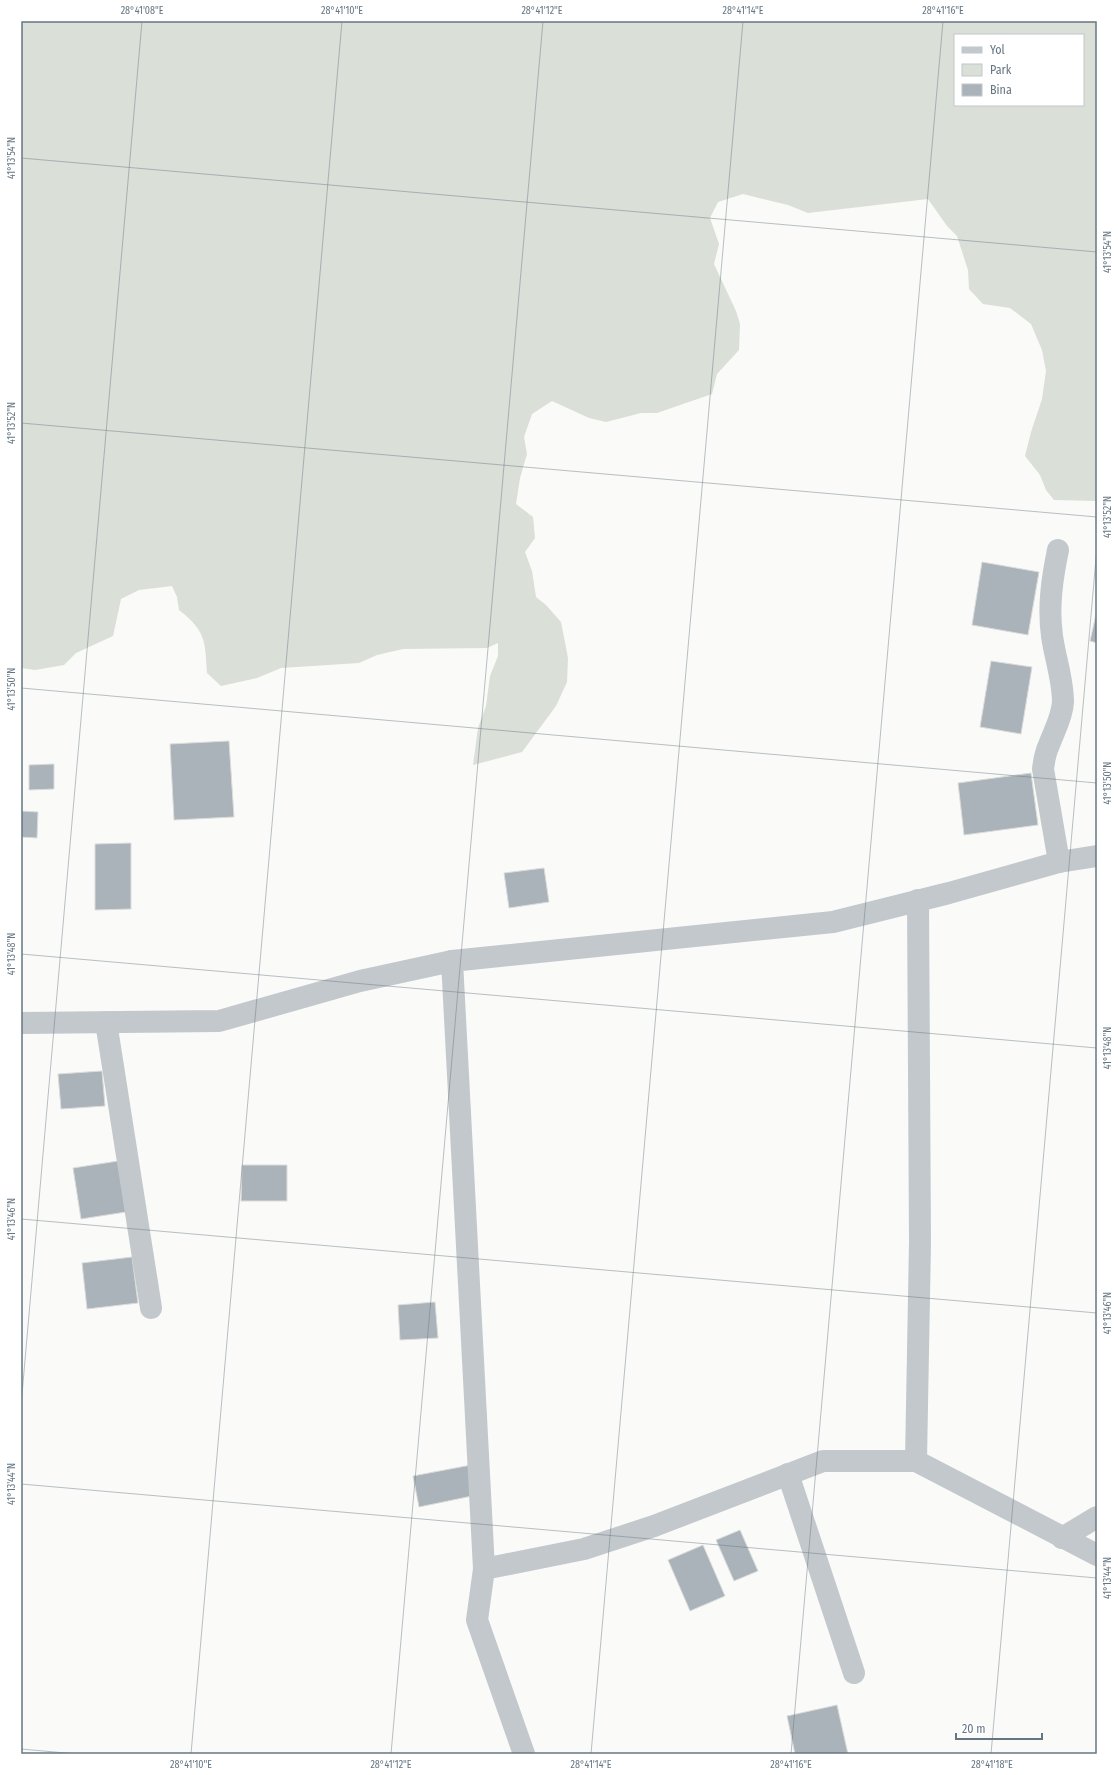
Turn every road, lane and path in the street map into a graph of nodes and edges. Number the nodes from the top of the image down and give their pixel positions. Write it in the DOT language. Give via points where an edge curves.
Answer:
graph roads {
  1 [pos="1058,550"];
  2 [pos="1097,856"];
  3 [pos="1059,862"];
  4 [pos="918,900"];
  5 [pos="452,961"];
  6 [pos="106,1022"];
  7 [pos="21,1023"];
  8 [pos="151,1308"];
  9 [pos="916,1462"];
  10 [pos="788,1474"];
  11 [pos="1097,1517"];
  12 [pos="1062,1538"];
  13 [pos="1097,1555"];
  14 [pos="484,1569"];
  15 [pos="854,1673"];
  16 [pos="524,1754"];
  1 -- 3 [label="street" via="1050,606 1052,634 1063,688 1063,704 1060,720 1045,755 1043,769"];
  2 -- 3 [label="street"];
  3 -- 4 [label="street"];
  4 -- 5 [label="street" via="833,922"];
  4 -- 9 [label="street" via="920,1242"];
  5 -- 6 [label="street" via="360,981 219,1021"];
  5 -- 14 [label="street"];
  6 -- 7 [label="street"];
  6 -- 8 [label="street"];
  9 -- 10 [label="street" via="823,1462"];
  9 -- 12 [label="street"];
  10 -- 14 [label="street" via="654,1526 584,1549"];
  10 -- 15 [label="street"];
  11 -- 12 [label="street"];
  12 -- 13 [label="street"];
  14 -- 16 [label="street" via="477,1620"];
}
